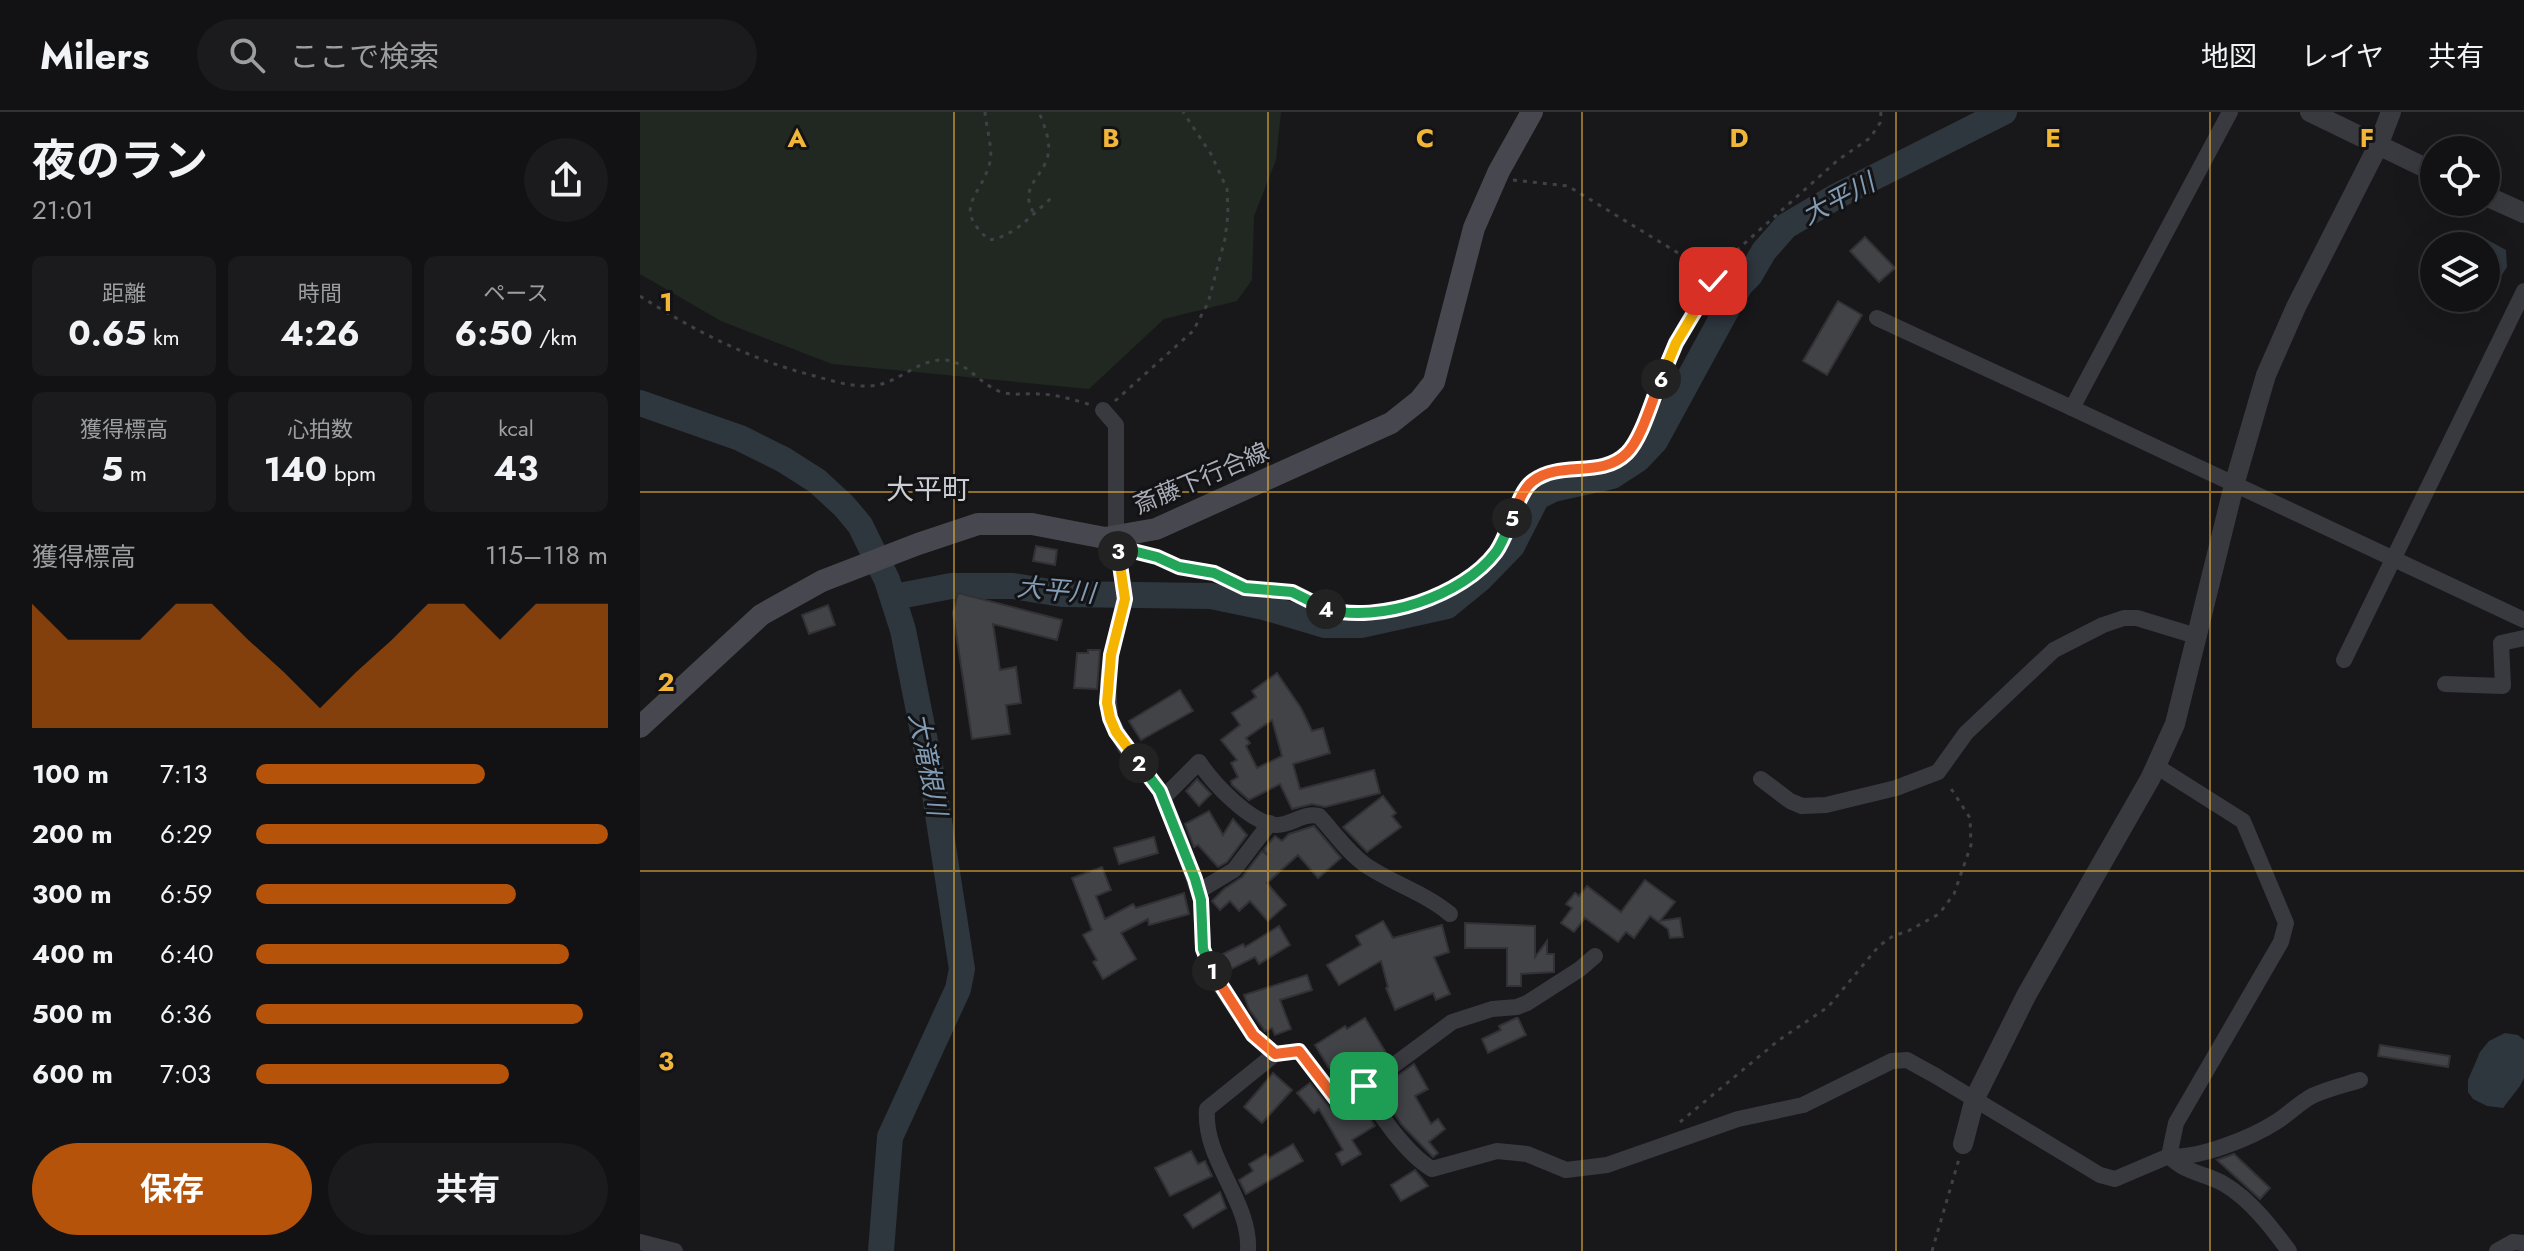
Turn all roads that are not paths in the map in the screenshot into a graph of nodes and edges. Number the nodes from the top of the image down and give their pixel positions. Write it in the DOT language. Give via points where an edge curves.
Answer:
graph roads {
  1 [pos="1532,112"];
  2 [pos="2230,112"];
  3 [pos="2310,112"];
  4 [pos="2391,112"];
  5 [pos="2378,146"];
  6 [pos="2420,166"];
  7 [pos="2500,202"];
  8 [pos="2524,213"];
  9 [pos="2524,291"];
  10 [pos="1877,318"];
  11 [pos="2072,408"];
  12 [pos="1103,410"];
  13 [pos="2234,485"];
  14 [pos="1116,542"];
  15 [pos="2395,559"];
  16 [pos="2524,620"];
  17 [pos="2196,636"];
  18 [pos="2524,638"];
  19 [pos="2344,660"];
  20 [pos="2445,684"];
  21 [pos="640,727"];
  22 [pos="2156,766"];
  23 [pos="1761,779"];
  24 [pos="1163,798"];
  25 [pos="1270,823"];
  26 [pos="1199,891"];
  27 [pos="1450,914"];
  28 [pos="1595,956"];
  29 [pos="1275,1054"];
  30 [pos="2360,1080"];
  31 [pos="1364,1086"];
  32 [pos="1975,1098"];
  33 [pos="1963,1144"];
  34 [pos="2169,1156"];
  35 [pos="640,1242"];
  36 [pos="2524,1243"];
  37 [pos="675,1251"];
  38 [pos="1248,1251"];
  39 [pos="2289,1251"];
  40 [pos="2497,1251"];
  1 -- 14 [label="main road, 斎藤下行合線" via="1474,228 1434,382 1420,400 1391,423 1171,523"];
  2 -- 11 [label="street"];
  3 -- 5 [label="street"];
  4 -- 5 [label="street"];
  5 -- 6 [label="street"];
  5 -- 13 [label="street" via="2266,375"];
  7 -- 8 [label="street"];
  9 -- 15 [label="street"];
  10 -- 11 [label="street"];
  11 -- 13 [label="street"];
  12 -- 14 [label="street" via="1116,425"];
  13 -- 15 [label="street"];
  13 -- 17 [label="street"];
  14 -- 21 [label="main road, 斎藤下行合線" via="1032,524 994,523 971,526 829,578 761,615"];
  14 -- 24 [label="street" via="1125,599 1111,655 1110,718"];
  15 -- 16 [label="street"];
  15 -- 19 [label="street"];
  17 -- 22 [label="street" via="2175,724"];
  17 -- 23 [label="street" via="2161,623 2124,618 2054,650 1966,733 1938,772 1907,784 1802,806"];
  18 -- 20 [label="street" via="2501,643 2503,686"];
  22 -- 32 [label="street" via="2027,994"];
  22 -- 34 [label="street" via="2243,821 2286,923 2281,942 2176,1123"];
  24 -- 25 [label="street" via="1199,762 1211,780 1247,811"];
  24 -- 26 [label="street"];
  25 -- 26 [label="street" via="1234,870"];
  25 -- 27 [label="street" via="1319,816 1365,865"];
  26 -- 29 [label="street" via="1203,949 1214,976 1253,1035"];
  28 -- 31 [label="street" via="1527,1003 1452,1022"];
  29 -- 31 [label="street" via="1299,1051 1338,1102"];
  29 -- 38 [label="street" via="1207,1109 1205,1128 1245,1223"];
  30 -- 34 [label="street" via="2309,1098 2279,1121 2237,1140 2179,1158"];
  31 -- 32 [label="street" via="1398,1135 1432,1169 1497,1151 1527,1154 1566,1170 1607,1165 1738,1119 1803,1105 1892,1061 1907,1060"];
  32 -- 33 [label="street"];
  32 -- 34 [label="street" via="2108,1179"];
  34 -- 39 [label="street" via="2181,1168 2224,1184 2253,1208"];
  35 -- 37 [label="street"];
  36 -- 40 [label="street" via="2513,1242"];
}
